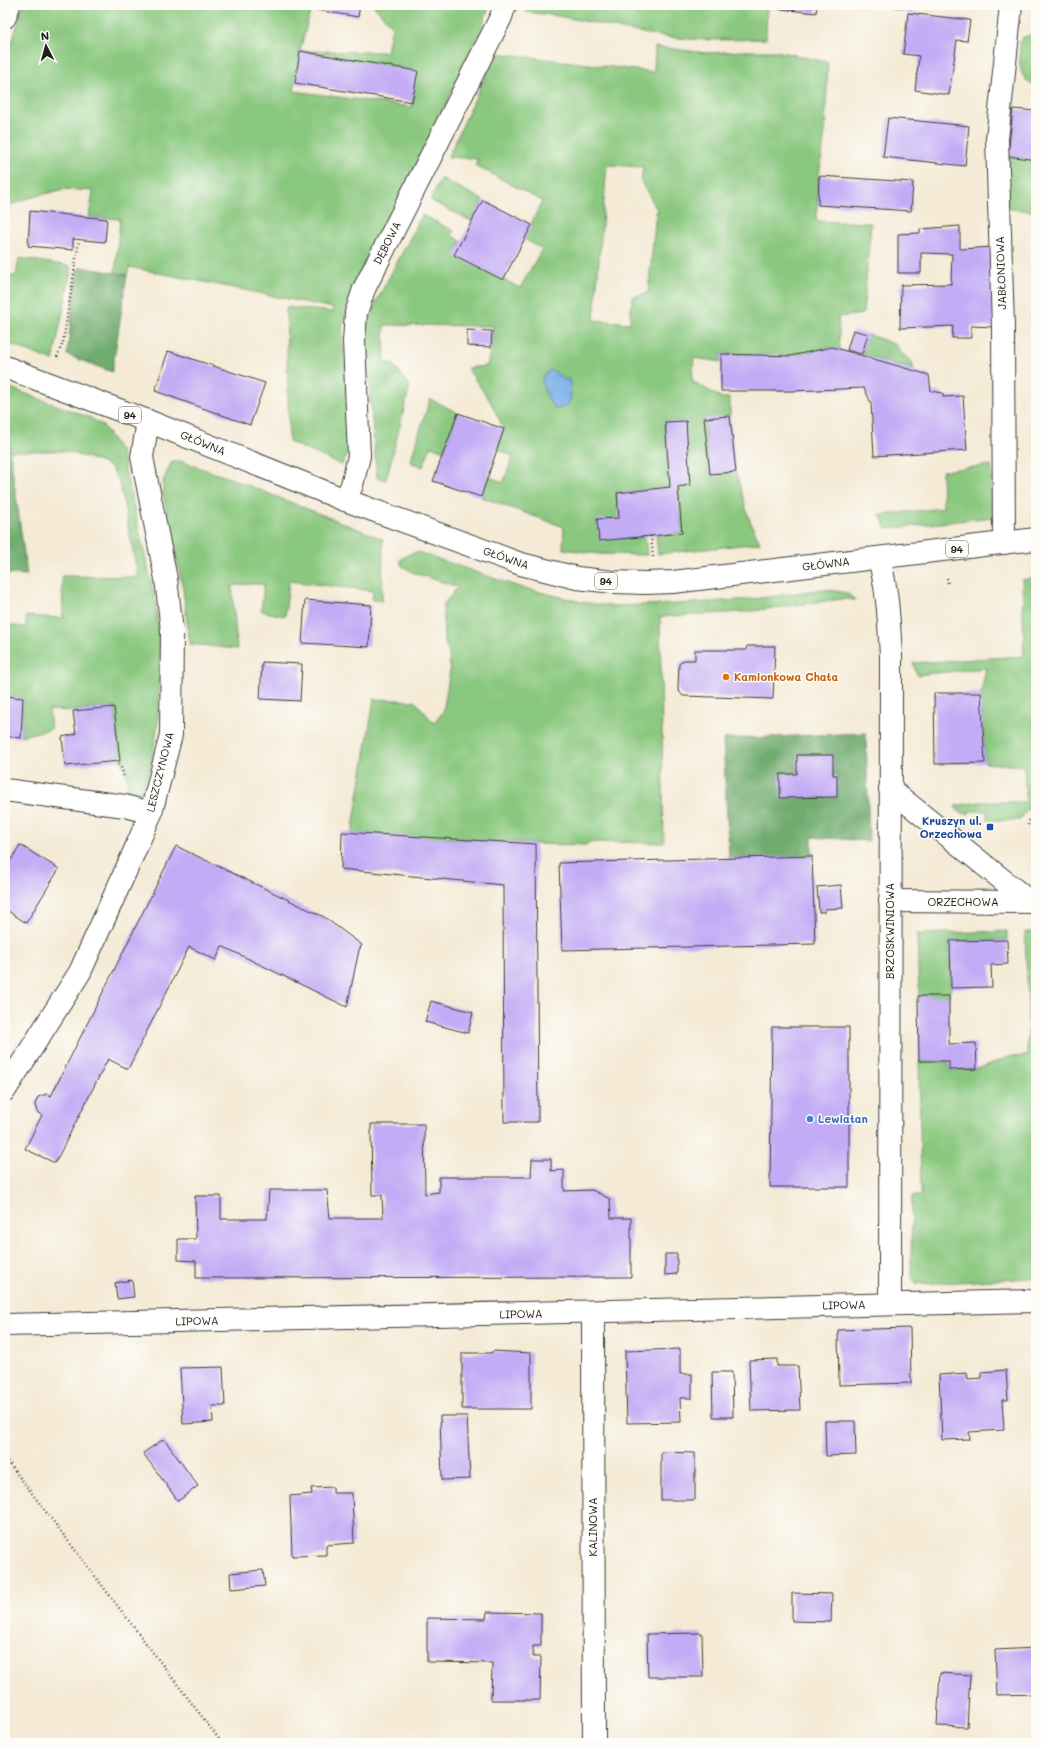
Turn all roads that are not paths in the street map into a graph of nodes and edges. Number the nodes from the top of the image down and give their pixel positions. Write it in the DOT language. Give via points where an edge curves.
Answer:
graph roads {
  1 [pos="9,5"];
  2 [pos="505,5"];
  3 [pos="1011,5"];
  4 [pos="5,17"];
  5 [pos="5,367"];
  6 [pos="148,421"];
  7 [pos="345,500"];
  8 [pos="1036,539"];
  9 [pos="1004,543"];
  10 [pos="879,558"];
  11 [pos="890,789"];
  12 [pos="5,790"];
  13 [pos="151,813"];
  14 [pos="890,901"];
  15 [pos="1033,902"];
  16 [pos="5,1090"];
  17 [pos="1036,1302"];
  18 [pos="890,1304"];
  19 [pos="593,1312"];
  20 [pos="5,1325"];
  21 [pos="594,1743"];
  1 -- 4 [label="street"];
  2 -- 7 [label="street, DĘBOWA" via="502,16 364,289 356,314 354,341 359,456 352,485"];
  3 -- 9 [label="street, JABŁONIOWA" via="997,139 1003,327"];
  5 -- 6 [label="street, GŁÓWNA / 94"];
  6 -- 7 [label="street, GŁÓWNA / 94"];
  6 -- 13 [label="street, LESZCZYNOWA" via="142,457 166,579 172,631 172,735"];
  7 -- 10 [label="street, GŁÓWNA / 94" via="521,564 572,577 620,582 673,582"];
  8 -- 9 [label="street, GŁÓWNA / 94"];
  9 -- 10 [label="street, GŁÓWNA / 94"];
  10 -- 11 [label="street, BRZOSKWINIOWA" via="884,575 891,656"];
  11 -- 14 [label="street, BRZOSKWINIOWA"];
  11 -- 15 [label="street"];
  12 -- 13 [label="street" via="125,806"];
  13 -- 16 [label="street, LESZCZYNOWA" via="80,972"];
  14 -- 15 [label="street, ORZECHOWA"];
  14 -- 18 [label="street, BRZOSKWINIOWA"];
  17 -- 18 [label="street, LIPOWA"];
  18 -- 19 [label="street, LIPOWA"];
  19 -- 20 [label="street, LIPOWA"];
  19 -- 21 [label="street, KALINOWA"];
}
